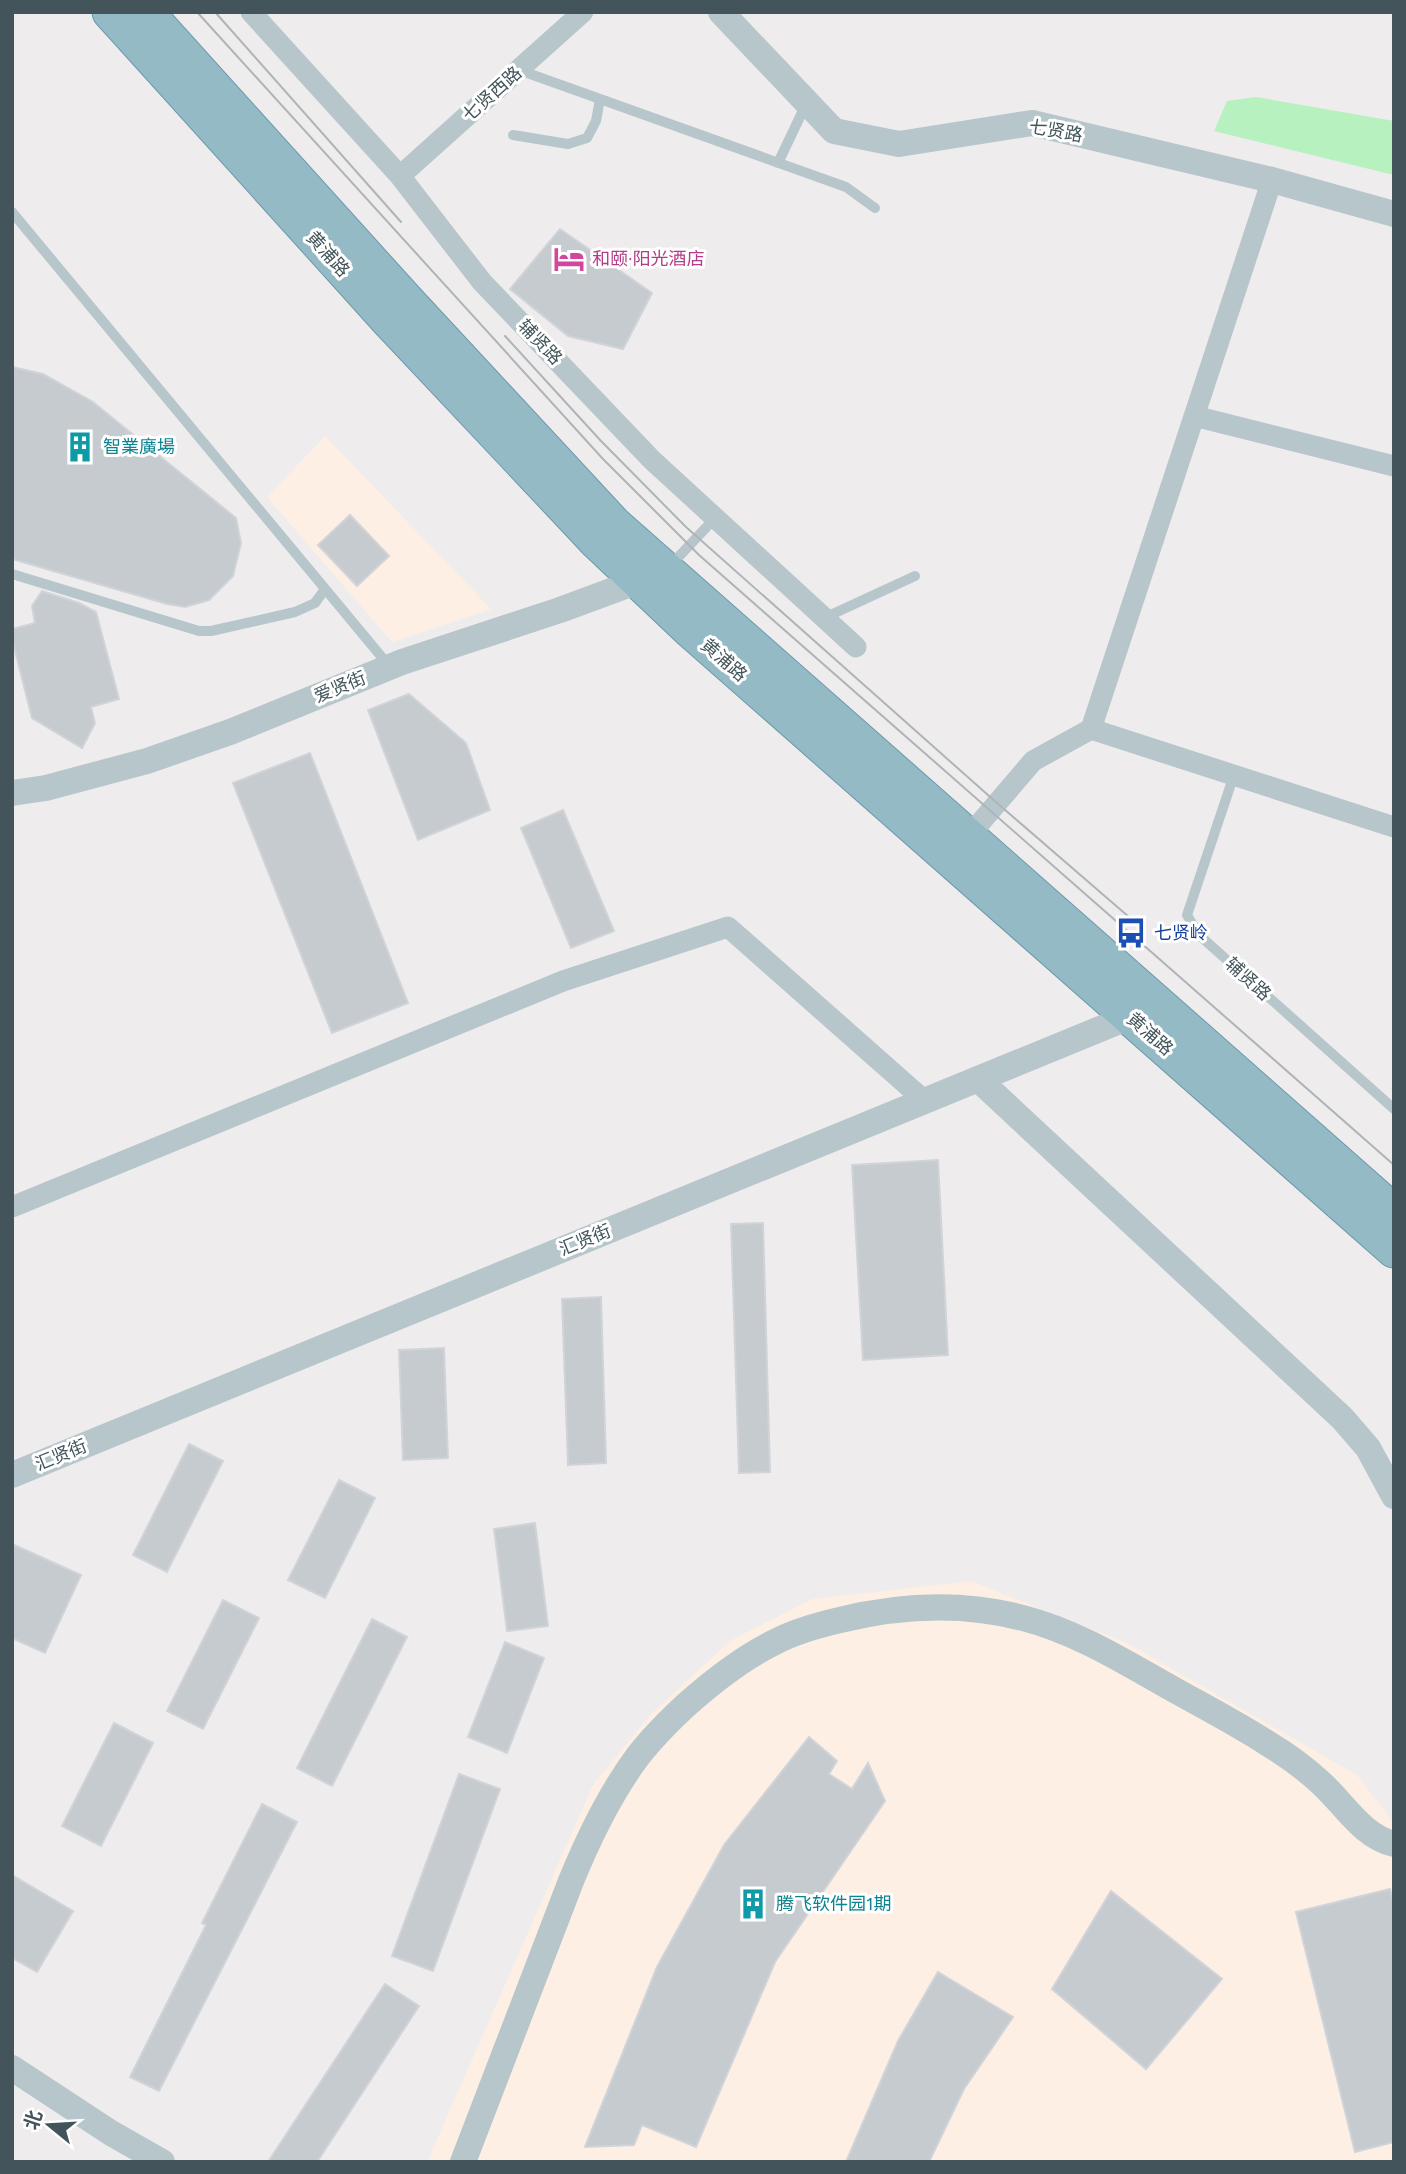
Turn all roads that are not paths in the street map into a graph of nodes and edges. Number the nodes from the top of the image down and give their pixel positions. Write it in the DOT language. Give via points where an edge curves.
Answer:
graph roads {
  1 [pos="110,12"];
  2 [pos="146,12"];
  3 [pos="251,12"];
  4 [pos="583,12"];
  5 [pos="722,12"];
  6 [pos="519,70"];
  7 [pos="600,99"];
  8 [pos="807,102"];
  9 [pos="513,135"];
  10 [pos="778,163"];
  11 [pos="400,176"];
  12 [pos="1272,180"];
  13 [pos="875,208"];
  14 [pos="12,212"];
  15 [pos="1394,214"];
  16 [pos="1195,416"];
  17 [pos="1394,466"];
  18 [pos="715,518"];
  19 [pos="12,574"];
  20 [pos="652,576"];
  21 [pos="915,576"];
  22 [pos="325,590"];
  23 [pos="824,618"];
  24 [pos="856,647"];
  25 [pos="390,667"];
  26 [pos="1091,729"];
  27 [pos="1234,775"];
  28 [pos="12,793"];
  29 [pos="1394,827"];
  30 [pos="968,837"];
  31 [pos="1145,1011"];
  32 [pos="978,1079"];
  33 [pos="925,1101"];
  34 [pos="1394,1109"];
  35 [pos="12,1207"];
  36 [pos="1394,1212"];
  37 [pos="1394,1250"];
  38 [pos="12,1475"];
  39 [pos="1394,1496"];
  40 [pos="1394,1844"];
  41 [pos="12,2068"];
  42 [pos="162,2162"];
  43 [pos="463,2162"];
  1 -- 20 [label="highway, 黄浦路" via="388,320 596,541"];
  2 -- 20 [label="highway, 黄浦路" via="614,524"];
  3 -- 11 [label="street, 辅贤路"];
  4 -- 6 [label="street, 七贤西路"];
  5 -- 8 [label="street, 七贤路"];
  6 -- 7 [label="lane"];
  6 -- 11 [label="street, 七贤西路"];
  7 -- 9 [label="lane" via="587,138 568,144"];
  7 -- 10 [label="lane"];
  8 -- 10 [label="lane"];
  8 -- 12 [label="street, 七贤路" via="834,131 900,144 1031,123"];
  10 -- 13 [label="lane" via="846,187"];
  11 -- 18 [label="street, 辅贤路" via="482,282 652,460"];
  12 -- 15 [label="street, 七贤路"];
  12 -- 16 [label="street"];
  14 -- 22 [label="lane"];
  16 -- 17 [label="street"];
  16 -- 26 [label="street"];
  18 -- 20 [label="lane"];
  18 -- 23 [label="street, 辅贤路"];
  19 -- 22 [label="lane" via="199,631 295,612 315,603"];
  20 -- 25 [label="street, 爱贤街"];
  20 -- 30 [label="highway, 黄浦路"];
  20 -- 31 [label="highway, 黄浦路" via="689,629"];
  21 -- 23 [label="lane"];
  22 -- 25 [label="lane"];
  23 -- 24 [label="street, 辅贤路"];
  25 -- 28 [label="street, 爱贤街" via="147,761"];
  26 -- 27 [label="street"];
  26 -- 30 [label="street" via="1033,761"];
  27 -- 29 [label="street"];
  27 -- 34 [label="lane, 辅贤路" via="1187,915 1199,935"];
  30 -- 31 [label="highway, 黄浦路"];
  31 -- 32 [label="street, 汇贤街"];
  31 -- 36 [label="highway, 黄浦路"];
  31 -- 37 [label="highway, 黄浦路"];
  32 -- 33 [label="street, 汇贤街"];
  32 -- 39 [label="street" via="1342,1418 1368,1448"];
  33 -- 35 [label="street" via="728,927 563,981"];
  33 -- 38 [label="street, 汇贤街"];
  40 -- 43 [label="street" via="1367,1831 1324,1785 1266,1742 1098,1646 1061,1630 987,1610 949,1607 879,1611 811,1627 741,1661 705,1688 639,1754 613,1793 571,1881"];
  41 -- 42 [label="street"];
}
